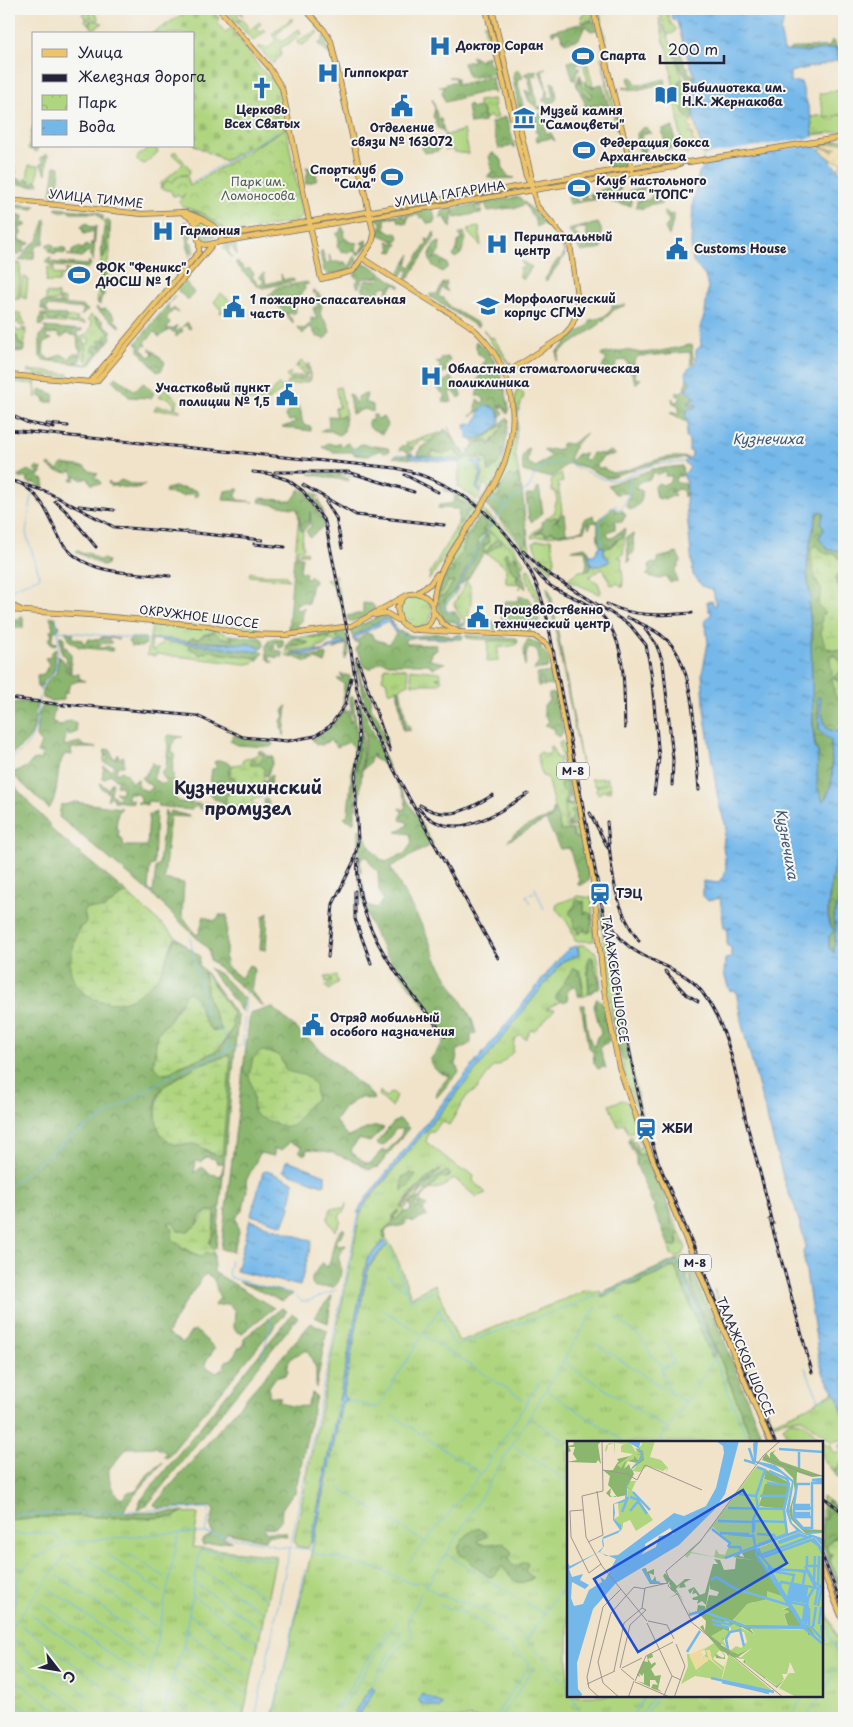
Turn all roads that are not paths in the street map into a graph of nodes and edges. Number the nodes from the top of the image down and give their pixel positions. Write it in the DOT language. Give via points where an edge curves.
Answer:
graph roads {
  1 [pos="219,9"];
  2 [pos="306,9"];
  3 [pos="486,9"];
  4 [pos="492,9"];
  5 [pos="593,9"];
  6 [pos="844,135"];
  7 [pos="632,171"];
  8 [pos="531,185"];
  9 [pos="532,191"];
  10 [pos="9,200"];
  11 [pos="181,212"];
  12 [pos="370,214"];
  13 [pos="202,219"];
  14 [pos="195,223"];
  15 [pos="310,224"];
  16 [pos="221,231"];
  17 [pos="220,242"];
  18 [pos="198,243"];
  19 [pos="213,244"];
  20 [pos="362,258"];
  21 [pos="505,374"];
  22 [pos="9,375"];
  23 [pos="90,382"];
  24 [pos="476,515"];
  25 [pos="417,593"];
  26 [pos="404,597"];
  27 [pos="9,604"];
  28 [pos="434,608"];
  29 [pos="9,610"];
  30 [pos="22,610"];
  31 [pos="372,616"];
  32 [pos="399,620"];
  33 [pos="418,630"];
  34 [pos="460,632"];
  35 [pos="770,1441"];
  36 [pos="823,1571"];
  37 [pos="844,1623"];
  1 -- 15 [label="main road" via="269,67 282,88"];
  2 -- 12 [label="main road" via="330,41"];
  3 -- 8 [label="main road" via="526,176"];
  4 -- 8 [label="main road"];
  5 -- 7 [label="main road"];
  6 -- 7 [label="main road, УЛИЦА ГАГАРИНА" via="682,162 673,167"];
  7 -- 8 [label="main road, УЛИЦА ГАГАРИНА"];
  7 -- 9 [label="main road, УЛИЦА ГАГАРИНА"];
  8 -- 9 [label="main road"];
  8 -- 12 [label="main road, УЛИЦА ГАГАРИНА"];
  9 -- 12 [label="main road, УЛИЦА ГАГАРИНА"];
  9 -- 21 [label="main road" via="538,208 570,244 577,313 562,337"];
  10 -- 11 [label="main road, УЛИЦА ТИММЕ" via="142,214"];
  11 -- 13 [label="main road, УЛИЦА ТИММЕ"];
  11 -- 14 [label="main road"];
  12 -- 15 [label="main road, УЛИЦА ГАГАРИНА"];
  12 -- 20 [label="main road" via="374,238"];
  13 -- 14 [label="main road"];
  13 -- 16 [label="main road, УЛИЦА ТИММЕ"];
  14 -- 18 [label="main road"];
  15 -- 16 [label="main road, УЛИЦА ГАГАРИНА" via="228,235"];
  15 -- 17 [label="main road, УЛИЦА ГАГАРИНА"];
  15 -- 20 [label="main road" via="321,279 351,272"];
  16 -- 17 [label="main road"];
  17 -- 19 [label="main road, УЛИЦА ГАГАРИНА"];
  18 -- 19 [label="main road"];
  18 -- 23 [label="main road" via="199,252"];
  19 -- 23 [label="main road" via="103,375"];
  20 -- 21 [label="main road" via="479,334"];
  21 -- 24 [label="main road, bridge" via="512,404 512,435 504,465"];
  22 -- 23 [label="main road"];
  24 -- 25 [label="main road" via="433,580"];
  24 -- 28 [label="main road" via="438,578 433,592"];
  25 -- 26 [label="main road, М-8"];
  25 -- 28 [label="main road" via="426,596"];
  26 -- 31 [label="main road, М-8"];
  26 -- 32 [label="main road" via="397,608"];
  27 -- 30 [label="main road, ОКРУЖНОЕ ШОССЕ / М-8"];
  28 -- 33 [label="main road" via="431,622"];
  28 -- 34 [label="main road" via="443,624"];
  29 -- 30 [label="main road, ОКРУЖНОЕ ШОССЕ / М-8"];
  30 -- 31 [label="main road, ОКРУЖНОЕ ШОССЕ / М-8" via="208,626 235,633 266,635 346,627"];
  31 -- 32 [label="main road, М-8" via="386,614"];
  32 -- 33 [label="main road, М-8" via="407,628"];
  33 -- 34 [label="main road, М-8"];
  34 -- 35 [label="main road, ТАЛАЖСКОЕ ШОССЕ / М-8" via="534,636 546,644 551,653 590,866 604,989 619,1067 641,1131"];
  36 -- 37 [label="main road"];
}
